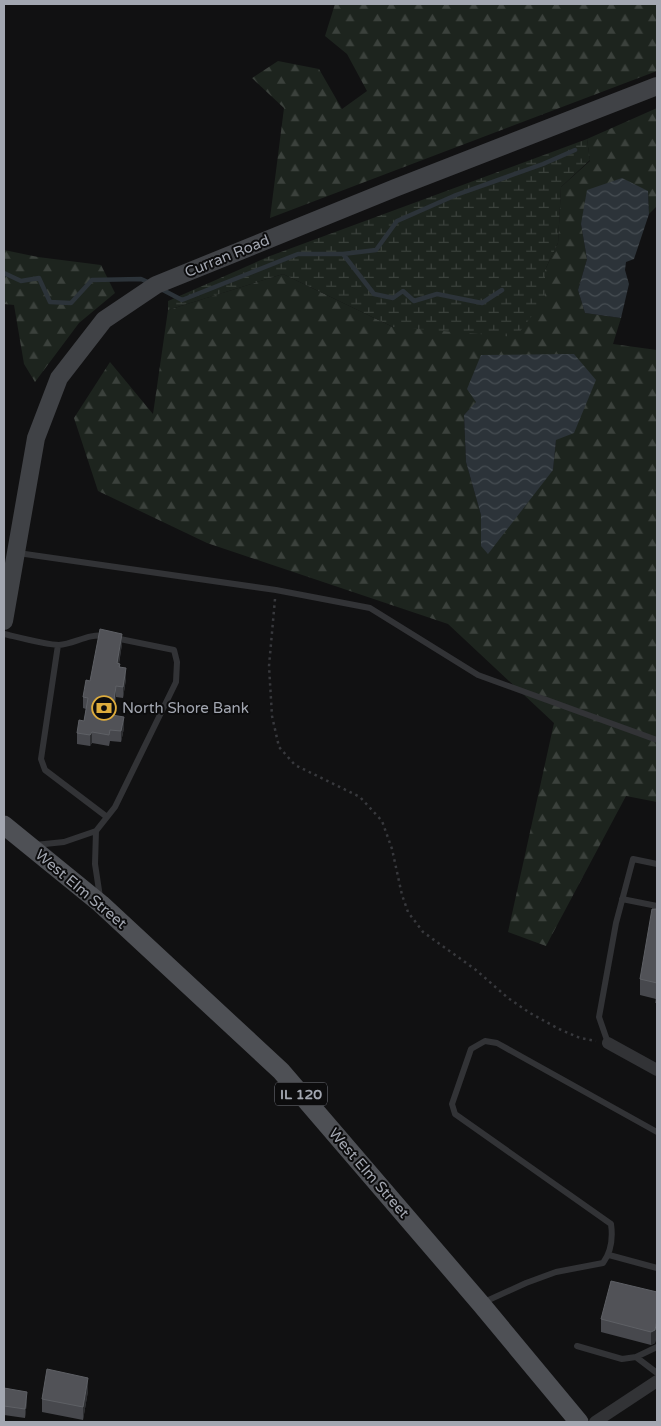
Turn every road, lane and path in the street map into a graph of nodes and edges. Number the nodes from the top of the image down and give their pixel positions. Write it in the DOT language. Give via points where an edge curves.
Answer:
graph roads {
  1 [pos="657,86"];
  2 [pos="16,553"];
  3 [pos="276,590"];
  4 [pos="4,621"];
  5 [pos="4,634"];
  6 [pos="58,645"];
  7 [pos="657,740"];
  8 [pos="107,817"];
  9 [pos="4,825"];
  10 [pos="96,832"];
  11 [pos="29,846"];
  12 [pos="657,864"];
  13 [pos="622,899"];
  14 [pos="101,904"];
  15 [pos="657,906"];
  16 [pos="608,1043"];
  17 [pos="657,1070"];
  18 [pos="657,1132"];
  19 [pos="609,1255"];
  20 [pos="657,1268"];
  21 [pos="481,1304"];
  22 [pos="577,1346"];
  23 [pos="657,1348"];
  24 [pos="636,1357"];
  25 [pos="657,1373"];
  26 [pos="657,1381"];
  27 [pos="579,1422"];
  28 [pos="595,1422"];
  1 -- 2 [label="street, Curran Road" via="156,285 104,320 59,378 36,438"];
  2 -- 3 [label="lane"];
  2 -- 4 [label="street, Curran Road"];
  3 -- 7 [label="lane" via="370,608 478,675"];
  3 -- 16 [label="path" via="269,666 272,716 279,747 295,764 360,797 382,821 408,912 423,932 530,1013 580,1038"];
  5 -- 6 [label="lane"];
  6 -- 8 [label="lane" via="41,760 45,770"];
  6 -- 8 [label="lane" via="100,635 174,650 176,682 115,807"];
  8 -- 10 [label="lane"];
  9 -- 11 [label="main road, West Elm Street / IL 120"];
  10 -- 11 [label="lane" via="64,842"];
  10 -- 14 [label="lane" via="95,864"];
  11 -- 14 [label="main road, West Elm Street / IL 120"];
  12 -- 13 [label="lane" via="633,859"];
  13 -- 15 [label="lane"];
  13 -- 16 [label="lane" via="599,1017"];
  14 -- 21 [label="main road, West Elm Street / IL 120" via="281,1071"];
  16 -- 17 [label="street"];
  18 -- 19 [label="lane" via="497,1043 485,1041 471,1049 452,1104 455,1114 611,1224"];
  19 -- 20 [label="lane"];
  19 -- 21 [label="lane" via="603,1263 556,1272"];
  21 -- 27 [label="main road, West Elm Street / IL 120"];
  22 -- 24 [label="lane" via="622,1359"];
  23 -- 24 [label="lane"];
  24 -- 25 [label="lane"];
  26 -- 28 [label="street"];
}
